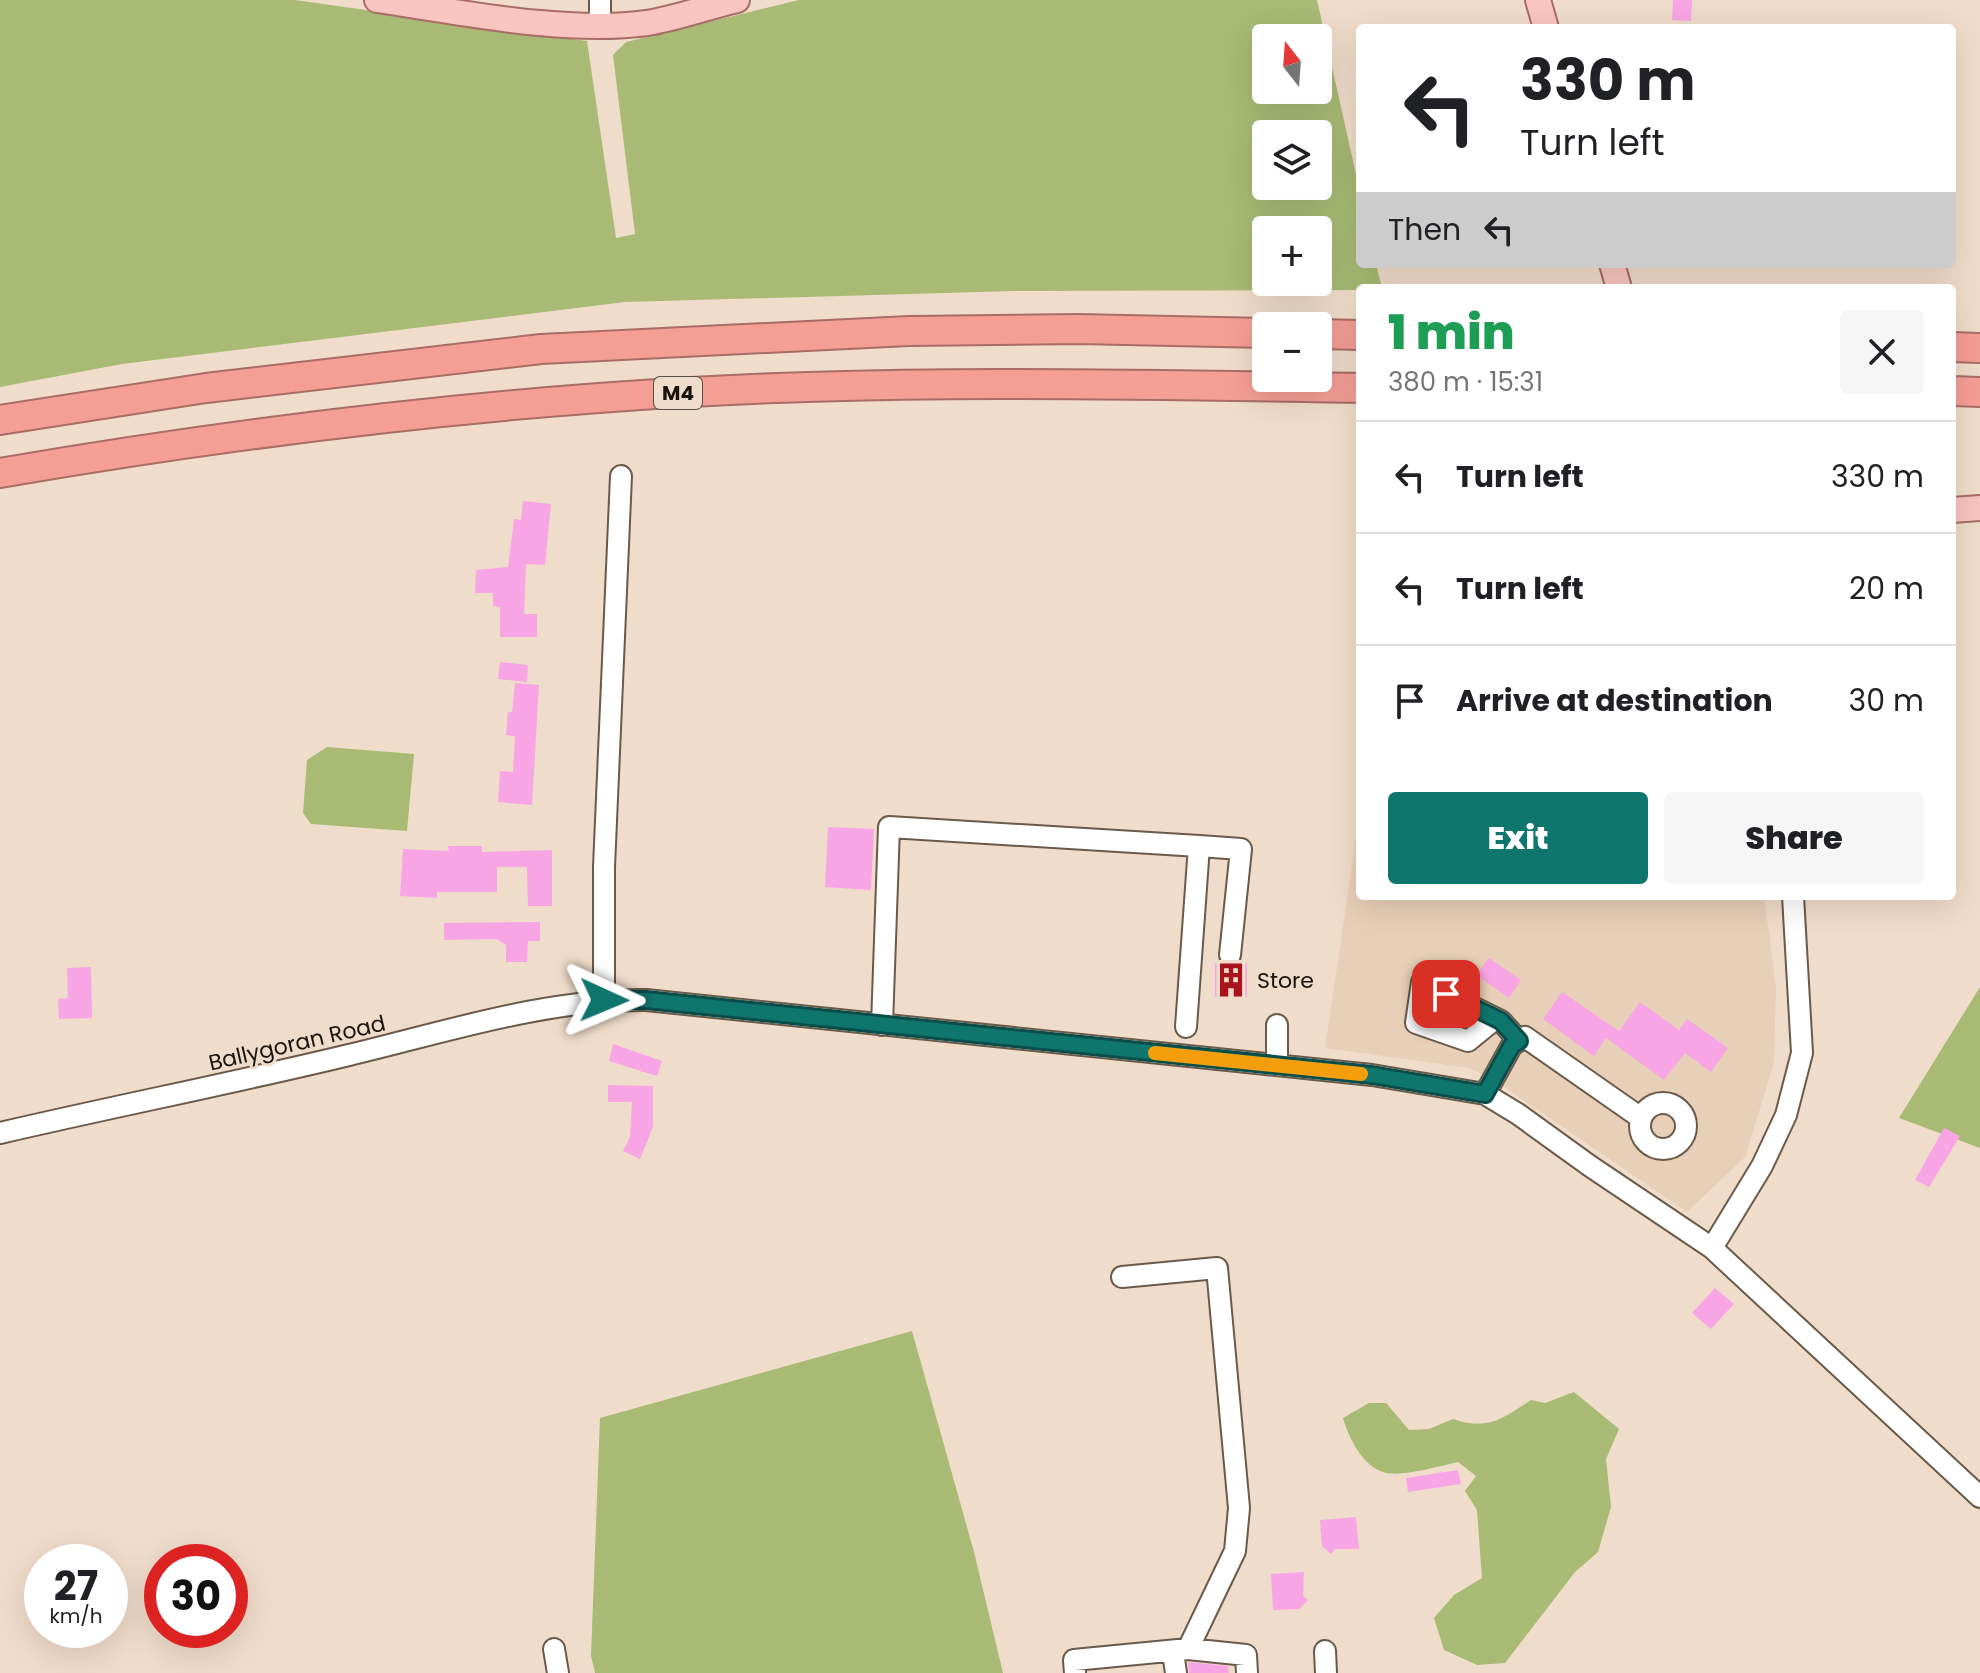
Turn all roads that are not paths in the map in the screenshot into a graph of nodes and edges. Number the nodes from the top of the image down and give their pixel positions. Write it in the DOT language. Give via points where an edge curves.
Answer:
graph roads {
  1 [pos="377,0"];
  2 [pos="600,0"];
  3 [pos="737,0"];
  4 [pos="1538,0"];
  5 [pos="1545,24"];
  6 [pos="600,26"];
  7 [pos="1252,333"];
  8 [pos="1332,334"];
  9 [pos="1356,335"];
  10 [pos="1956,347"];
  11 [pos="1980,348"];
  12 [pos="1356,388"];
  13 [pos="1956,391"];
  14 [pos="1980,392"];
  15 [pos="0,420"];
  16 [pos="0,473"];
  17 [pos="621,476"];
  18 [pos="1980,508"];
  19 [pos="1956,510"];
  20 [pos="1199,846"];
  21 [pos="1793,900"];
  22 [pos="1230,955"];
  23 [pos="604,1000"];
  24 [pos="1495,1019"];
  25 [pos="882,1025"];
  26 [pos="1277,1025"];
  27 [pos="1186,1027"];
  28 [pos="1519,1041"];
  29 [pos="1277,1065"];
  30 [pos="1485,1094"];
  31 [pos="1641,1118"];
  32 [pos="0,1133"];
  33 [pos="1712,1248"];
  34 [pos="1122,1277"];
  35 [pos="1980,1497"];
  36 [pos="554,1649"];
  37 [pos="1181,1651"];
  38 [pos="1325,1651"];
  39 [pos="558,1673"];
  40 [pos="1075,1673"];
  41 [pos="1176,1673"];
  42 [pos="1247,1673"];
  43 [pos="1326,1673"];
  1 -- 6 [label="main road"];
  2 -- 6 [label="street"];
  3 -- 6 [label="main road" via="648,22"];
  4 -- 5 [label="main road"];
  7 -- 15 [label="highway" via="909,331 541,349 206,388"];
  8 -- 9 [label="highway"];
  10 -- 11 [label="highway"];
  12 -- 16 [label="highway, M4" via="993,382 601,398 244,434"];
  13 -- 14 [label="highway"];
  17 -- 23 [label="street" via="604,867"];
  18 -- 19 [label="main road"];
  20 -- 22 [label="street" via="1241,849"];
  20 -- 25 [label="street" via="889,827"];
  20 -- 27 [label="street"];
  21 -- 33 [label="street" via="1802,1053 1786,1115"];
  23 -- 25 [label="street, Ballygoran Road"];
  23 -- 32 [label="street, Ballygoran Road"];
  24 -- 28 [label="street"];
  25 -- 29 [label="street, Ballygoran Road"];
  26 -- 29 [label="street"];
  28 -- 30 [label="street"];
  28 -- 31 [label="street" via="1525,1037"];
  29 -- 30 [label="street, Ballygoran Road"];
  30 -- 33 [label="street"];
  33 -- 35 [label="street"];
  34 -- 37 [label="street" via="1217,1268 1239,1508 1235,1551"];
  36 -- 39 [label="street"];
  37 -- 40 [label="street" via="1074,1660"];
  37 -- 41 [label="street"];
  37 -- 42 [label="street" via="1246,1655"];
  38 -- 43 [label="street"];
}
